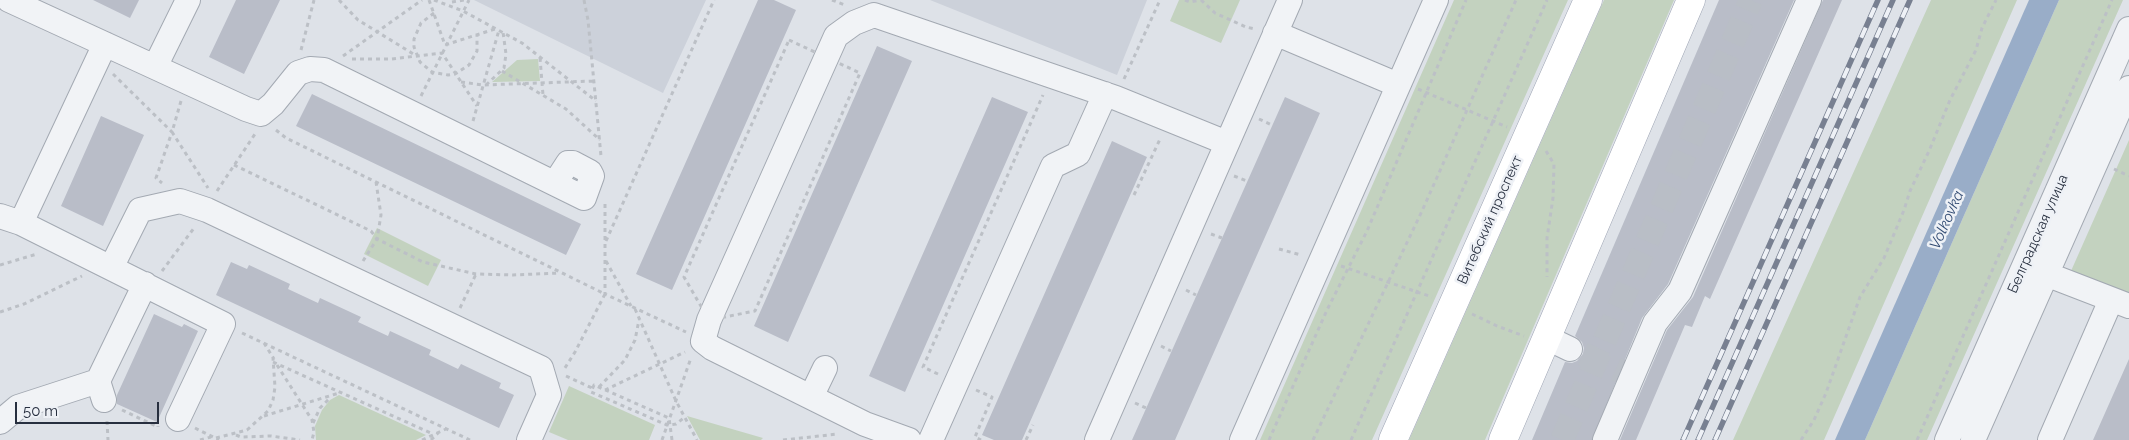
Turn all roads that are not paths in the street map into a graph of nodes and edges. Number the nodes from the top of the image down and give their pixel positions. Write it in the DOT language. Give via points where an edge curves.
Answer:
graph roads {
  1 [pos="188,0"];
  2 [pos="1290,0"];
  3 [pos="1436,0"];
  4 [pos="1588,0"];
  5 [pos="1691,0"];
  6 [pos="1809,0"];
  7 [pos="24,3"];
  8 [pos="2129,29"];
  9 [pos="1275,33"];
  10 [pos="102,52"];
  11 [pos="155,67"];
  12 [pos="1398,85"];
  13 [pos="2129,88"];
  14 [pos="1110,96"];
  15 [pos="1227,143"];
  16 [pos="555,183"];
  17 [pos="10,219"];
  18 [pos="2024,265"];
  19 [pos="110,268"];
  20 [pos="2047,274"];
  21 [pos="147,286"];
  22 [pos="2120,303"];
  23 [pos="826,368"];
  24 [pos="811,397"];
  25 [pos="12,419"];
  26 [pos="178,419"];
  27 [pos="860,434"];
  28 [pos="10,440"];
  29 [pos="529,440"];
  30 [pos="909,440"];
  31 [pos="931,440"];
  32 [pos="1097,440"];
  33 [pos="1242,440"];
  34 [pos="1393,440"];
  35 [pos="1503,440"];
  36 [pos="1605,440"];
  37 [pos="1947,440"];
  38 [pos="1973,440"];
  39 [pos="2050,440"];
  1 -- 11 [label="street"];
  2 -- 9 [label="street"];
  3 -- 12 [label="street"];
  4 -- 34 [label="main road, Витебский проспект"];
  5 -- 35 [label="main road" via="1558,343"];
  6 -- 36 [label="street" via="1680,291 1655,323 1627,374"];
  7 -- 10 [label="street"];
  8 -- 18 [label="street, Белградская улица"];
  9 -- 12 [label="street"];
  9 -- 15 [label="street"];
  10 -- 11 [label="street"];
  10 -- 17 [label="street"];
  11 -- 16 [label="street" via="261,114 298,73 310,69 324,70"];
  12 -- 33 [label="street"];
  13 -- 20 [label="street, Белградская улица"];
  14 -- 15 [label="street"];
  14 -- 24 [label="street" via="874,15 854,23 836,36 699,344"];
  14 -- 31 [label="street" via="1078,154 1053,166"];
  15 -- 32 [label="street"];
  17 -- 19 [label="street"];
  18 -- 20 [label="street"];
  18 -- 37 [label="street, Белградская улица"];
  19 -- 21 [label="street"];
  19 -- 29 [label="street" via="140,210 180,201 210,203 451,327 541,368 549,395"];
  20 -- 22 [label="street"];
  20 -- 38 [label="street, Белградская улица"];
  21 -- 25 [label="street" via="101,390 18,407"];
  21 -- 26 [label="street" via="224,324"];
  22 -- 39 [label="street"];
  23 -- 24 [label="street"];
  24 -- 27 [label="street"];
  25 -- 28 [label="street"];
  27 -- 30 [label="street"];
}
